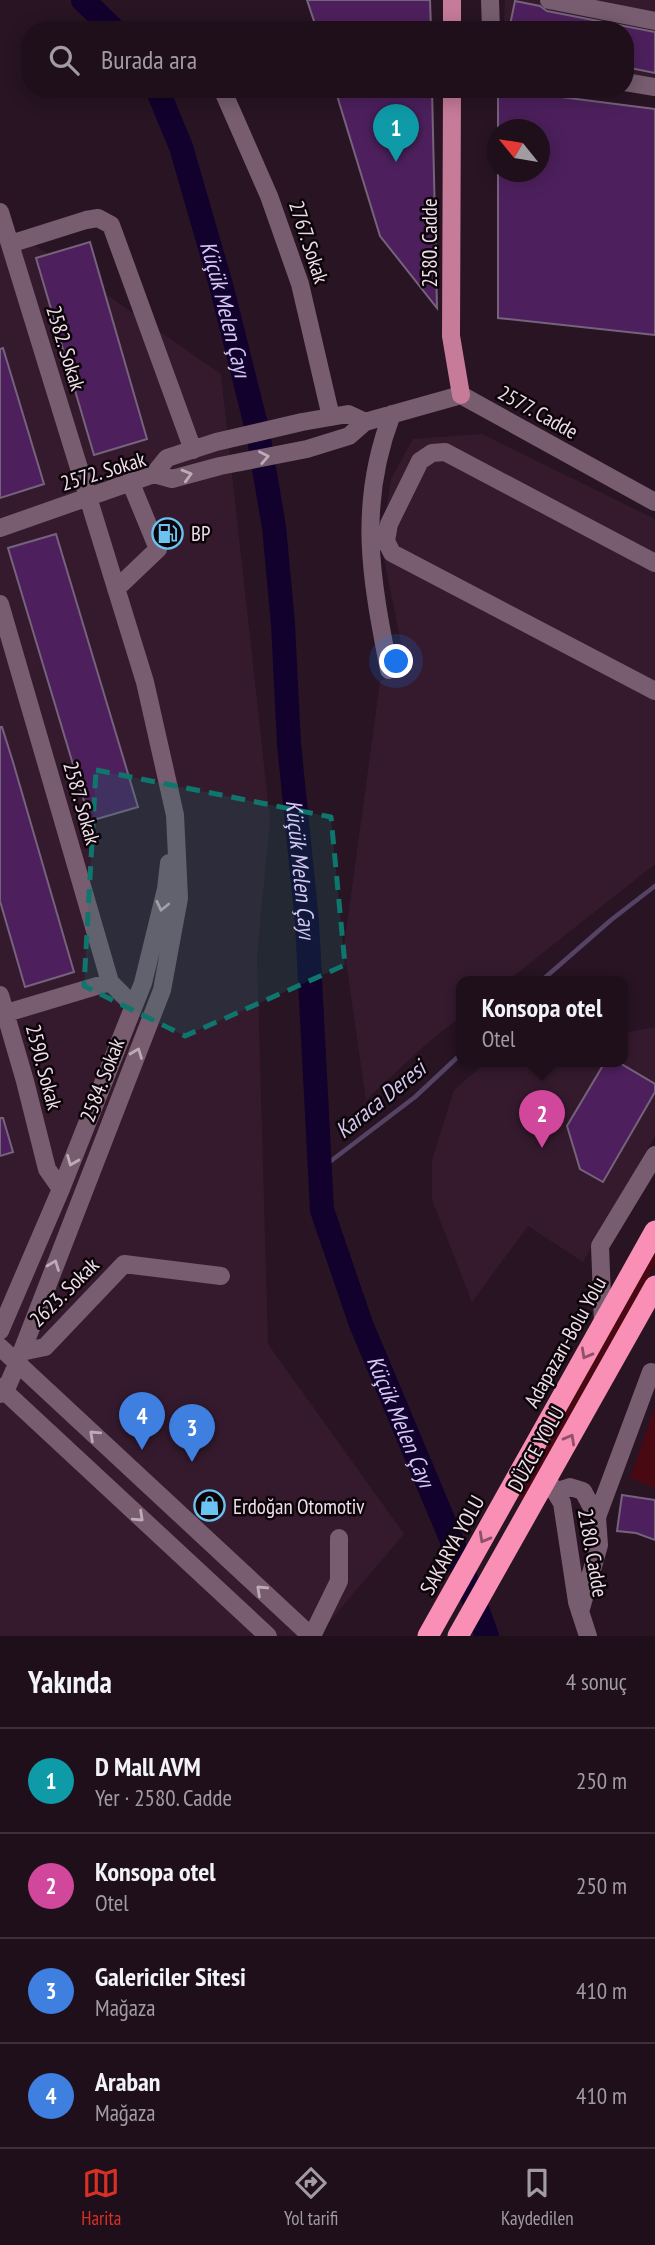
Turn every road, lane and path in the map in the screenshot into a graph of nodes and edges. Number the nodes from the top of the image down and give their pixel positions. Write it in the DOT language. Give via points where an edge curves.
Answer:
graph roads {
  1 [pos="452,0"];
  2 [pos="491,0"];
  3 [pos="549,0"];
  4 [pos="452,21"];
  5 [pos="491,21"];
  6 [pos="655,21"];
  7 [pos="634,84"];
  8 [pos="655,87"];
  9 [pos="226,98"];
  10 [pos="452,98"];
  11 [pos="0,212"];
  12 [pos="10,244"];
  13 [pos="461,396"];
  14 [pos="392,414"];
  15 [pos="331,417"];
  16 [pos="365,422"];
  17 [pos="193,450"];
  18 [pos="154,474"];
  19 [pos="131,481"];
  20 [pos="88,498"];
  21 [pos="655,502"];
  22 [pos="0,528"];
  23 [pos="655,563"];
  24 [pos="116,589"];
  25 [pos="0,604"];
  26 [pos="389,670"];
  27 [pos="655,691"];
  28 [pos="175,815"];
  29 [pos="110,982"];
  30 [pos="0,995"];
  31 [pos="134,1006"];
  32 [pos="3,1014"];
  33 [pos="655,1155"];
  34 [pos="61,1189"];
  35 [pos="655,1231"];
  36 [pos="221,1276"];
  37 [pos="655,1286"];
  38 [pos="4,1311"];
  39 [pos="603,1323"];
  40 [pos="0,1331"];
  41 [pos="0,1347"];
  42 [pos="19,1358"];
  43 [pos="651,1372"];
  44 [pos="2,1391"];
  45 [pos="517,1478"];
  46 [pos="547,1490"];
  47 [pos="597,1517"];
  48 [pos="339,1538"];
  49 [pos="580,1612"];
  50 [pos="268,1636"];
  51 [pos="312,1636"];
  52 [pos="428,1636"];
  53 [pos="458,1636"];
  54 [pos="587,1636"];
  1 -- 4 [label="main road"];
  2 -- 5 [label="street"];
  3 -- 6 [label="street"];
  7 -- 8 [label="street"];
  9 -- 15 [label="street, 2767. Sokak" via="269,196 300,284"];
  10 -- 13 [label="main road, 2580. Cadde" via="451,336"];
  11 -- 12 [label="street, 2582. Sokak"];
  12 -- 17 [label="street" via="86,220 98,218 111,225"];
  12 -- 20 [label="street, 2582. Sokak"];
  13 -- 14 [label="street"];
  13 -- 21 [label="street, 2577. Cadde"];
  14 -- 16 [label="street"];
  14 -- 26 [label="street" via="369,516 375,599"];
  15 -- 16 [label="street" via="348,414"];
  15 -- 17 [label="street"];
  18 -- 16 [label="street, 2572. Sokak, one-way" via="172,479 307,449 349,436"];
  17 -- 18 [label="street" via="167,458"];
  18 -- 19 [label="street, 2572. Sokak"];
  19 -- 20 [label="street, 2572. Sokak"];
  19 -- 24 [label="street" via="158,549"];
  20 -- 22 [label="street, 2572. Sokak"];
  20 -- 24 [label="street, 2584. Sokak"];
  23 -- 27 [label="street" via="445,452 432,453 421,461 386,535 391,553"];
  24 -- 28 [label="street, 2584. Sokak" via="145,682"];
  25 -- 29 [label="street, 2587. Sokak"];
  28 -- 31 [label="street, 2584. Sokak, one-way" via="166,889"];
  42 -- 28 [label="street, 2584. Sokak, one-way" via="162,990 179,898"];
  29 -- 31 [label="street, 2587. Sokak"];
  29 -- 32 [label="street"];
  30 -- 32 [label="street, 2590. Sokak"];
  31 -- 34 [label="street, 2584. Sokak, one-way"];
  32 -- 34 [label="street, 2590. Sokak" via="26,1081 47,1168"];
  33 -- 39 [label="street" via="600,1246"];
  34 -- 38 [label="street, 2584. Sokak"];
  35 -- 39 [label="highway, Adapazarı-Bolu Yolu"];
  36 -- 42 [label="street, 2623. Sokak" via="124,1264 45,1346"];
  46 -- 37 [label="highway, DÜZCE YOLU, one-way"];
  38 -- 40 [label="street, 2584. Sokak"];
  39 -- 45 [label="highway, Adapazarı-Bolu Yolu, one-way"];
  41 -- 42 [label="street"];
  42 -- 44 [label="street, 2584. Sokak"];
  51 -- 42 [label="street, one-way"];
  43 -- 47 [label="street"];
  44 -- 50 [label="street, one-way"];
  45 -- 52 [label="highway, SAKARYA YOLU, one-way"];
  46 -- 47 [label="street" via="570,1487 583,1491"];
  46 -- 49 [label="street, 2180. Cadde" via="562,1503"];
  46 -- 53 [label="highway, DÜZCE YOLU"];
  47 -- 49 [label="street" via="598,1545"];
  48 -- 51 [label="street" via="339,1581"];
  49 -- 54 [label="street, 2180. Cadde"];
}
